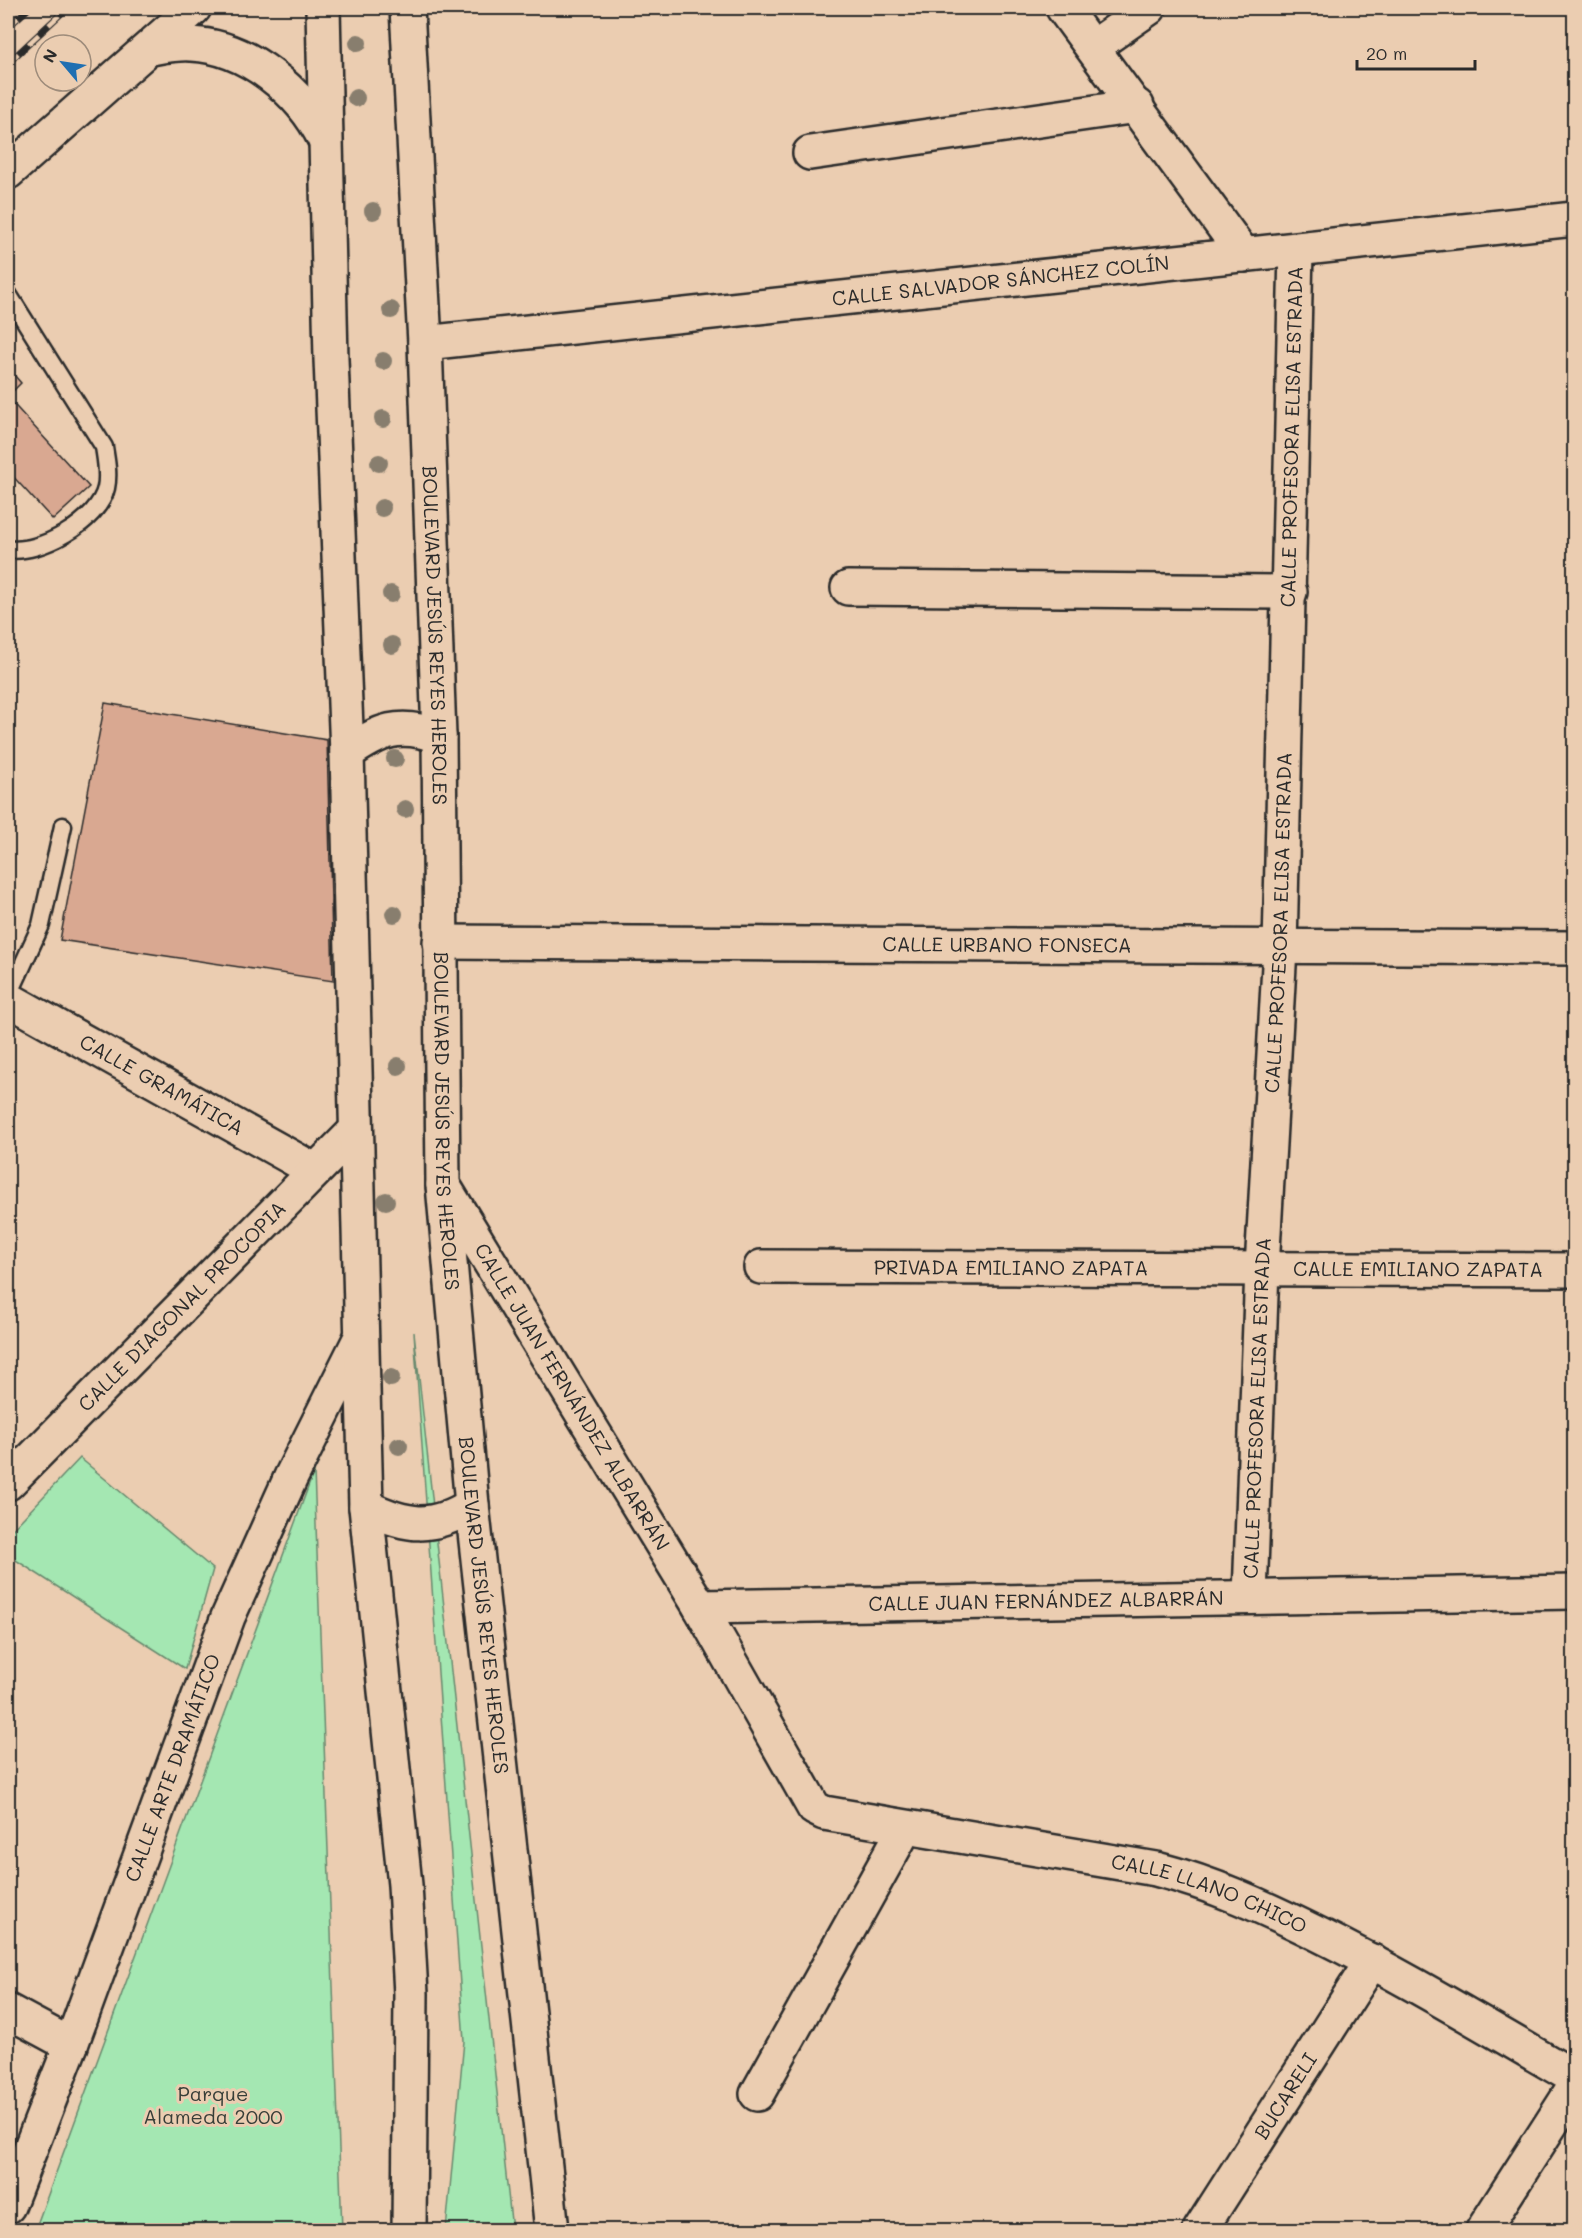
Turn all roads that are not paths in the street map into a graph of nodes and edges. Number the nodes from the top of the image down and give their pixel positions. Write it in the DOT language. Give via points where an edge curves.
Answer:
graph roads {
  1 [pos="194,8"];
  2 [pos="322,8"];
  3 [pos="407,8"];
  4 [pos="1063,8"];
  5 [pos="1149,8"];
  6 [pos="1093,47"];
  7 [pos="150,48"];
  8 [pos="1137,106"];
  9 [pos="325,140"];
  10 [pos="810,153"];
  11 [pos="8,171"];
  12 [pos="1575,219"];
  13 [pos="1296,250"];
  14 [pos="1244,255"];
  15 [pos="8,294"];
  16 [pos="425,343"];
  17 [pos="8,549"];
  18 [pos="848,588"];
  19 [pos="1290,592"];
  20 [pos="439,736"];
  21 [pos="347,753"];
  22 [pos="63,826"];
  23 [pos="440,942"];
  24 [pos="1280,948"];
  25 [pos="1575,948"];
  26 [pos="8,998"];
  27 [pos="355,1131"];
  28 [pos="314,1170"];
  29 [pos="443,1185"];
  30 [pos="761,1267"];
  31 [pos="1262,1268"];
  32 [pos="1575,1270"];
  33 [pos="360,1339"];
  34 [pos="8,1483"];
  35 [pos="472,1504"];
  36 [pos="366,1507"];
  37 [pos="1575,1592"];
  38 [pos="1250,1596"];
  39 [pos="700,1607"];
  40 [pos="810,1804"];
  41 [pos="905,1828"];
  42 [pos="1372,1961"];
  43 [pos="8,2011"];
  44 [pos="71,2045"];
  45 [pos="1575,2077"];
  46 [pos="1575,2088"];
  47 [pos="757,2094"];
  48 [pos="8,2206"];
  49 [pos="409,2230"];
  50 [pos="552,2230"];
  51 [pos="1200,2230"];
  52 [pos="1483,2230"];
  1 -- 7 [label="street"];
  2 -- 9 [label="street"];
  3 -- 16 [label="street, BOULEVARD JESÚS REYES HEROLES"];
  4 -- 6 [label="street"];
  5 -- 6 [label="street"];
  6 -- 8 [label="street"];
  7 -- 9 [label="street" via="194,44 241,58 296,97"];
  7 -- 11 [label="street"];
  8 -- 10 [label="street"];
  8 -- 14 [label="street"];
  9 -- 21 [label="street"];
  12 -- 13 [label="street, CALLE SALVADOR SÁNCHEZ COLÍN"];
  13 -- 14 [label="street, CALLE SALVADOR SÁNCHEZ COLÍN"];
  13 -- 19 [label="street, CALLE PROFESORA ELISA ESTRADA"];
  14 -- 16 [label="street, CALLE SALVADOR SÁNCHEZ COLÍN"];
  15 -- 17 [label="lane" via="104,447 108,471 106,490 93,513 43,547 20,552"];
  16 -- 20 [label="street, BOULEVARD JESÚS REYES HEROLES"];
  18 -- 19 [label="street"];
  19 -- 24 [label="street, CALLE PROFESORA ELISA ESTRADA"];
  20 -- 21 [label="street" via="411,728 387,730"];
  20 -- 23 [label="street, BOULEVARD JESÚS REYES HEROLES"];
  21 -- 27 [label="street"];
  22 -- 26 [label="lane" via="41,925"];
  23 -- 24 [label="street, CALLE URBANO FONSECA"];
  23 -- 29 [label="street, BOULEVARD JESÚS REYES HEROLES"];
  24 -- 25 [label="street, CALLE URBANO FONSECA"];
  24 -- 31 [label="street, CALLE PROFESORA ELISA ESTRADA"];
  26 -- 28 [label="street, CALLE GRAMÁTICA"];
  27 -- 28 [label="street, CALLE DIAGONAL PROCOPIA"];
  27 -- 33 [label="street"];
  28 -- 34 [label="street, CALLE DIAGONAL PROCOPIA"];
  29 -- 35 [label="street, BOULEVARD JESÚS REYES HEROLES"];
  29 -- 39 [label="street, CALLE JUAN FERNÁNDEZ ALBARRÁN"];
  30 -- 31 [label="street, PRIVADA EMILIANO ZAPATA"];
  31 -- 32 [label="street, CALLE EMILIANO ZAPATA"];
  31 -- 38 [label="street, CALLE PROFESORA ELISA ESTRADA"];
  33 -- 36 [label="street"];
  33 -- 44 [label="street, CALLE ARTE DRAMÁTICO" via="291,1477 228,1617"];
  35 -- 36 [label="street" via="457,1514 423,1524 404,1522"];
  35 -- 50 [label="street, BOULEVARD JESÚS REYES HEROLES"];
  36 -- 49 [label="street" via="405,1885 411,2005"];
  37 -- 38 [label="street, CALLE JUAN FERNÁNDEZ ALBARRÁN"];
  38 -- 39 [label="street, CALLE JUAN FERNÁNDEZ ALBARRÁN"];
  39 -- 40 [label="street, CALLE JUAN FERNÁNDEZ ALBARRÁN"];
  40 -- 41 [label="street, CALLE LLANO CHICO" via="824,1813"];
  41 -- 42 [label="street, CALLE LLANO CHICO" via="1191,1878 1258,1904"];
  41 -- 47 [label="street"];
  42 -- 45 [label="street, CALLE LLANO CHICO"];
  42 -- 51 [label="street, BUCARELI"];
  43 -- 44 [label="street"];
  44 -- 48 [label="street, CALLE ARTE DRAMÁTICO"];
  46 -- 52 [label="street"];
}
